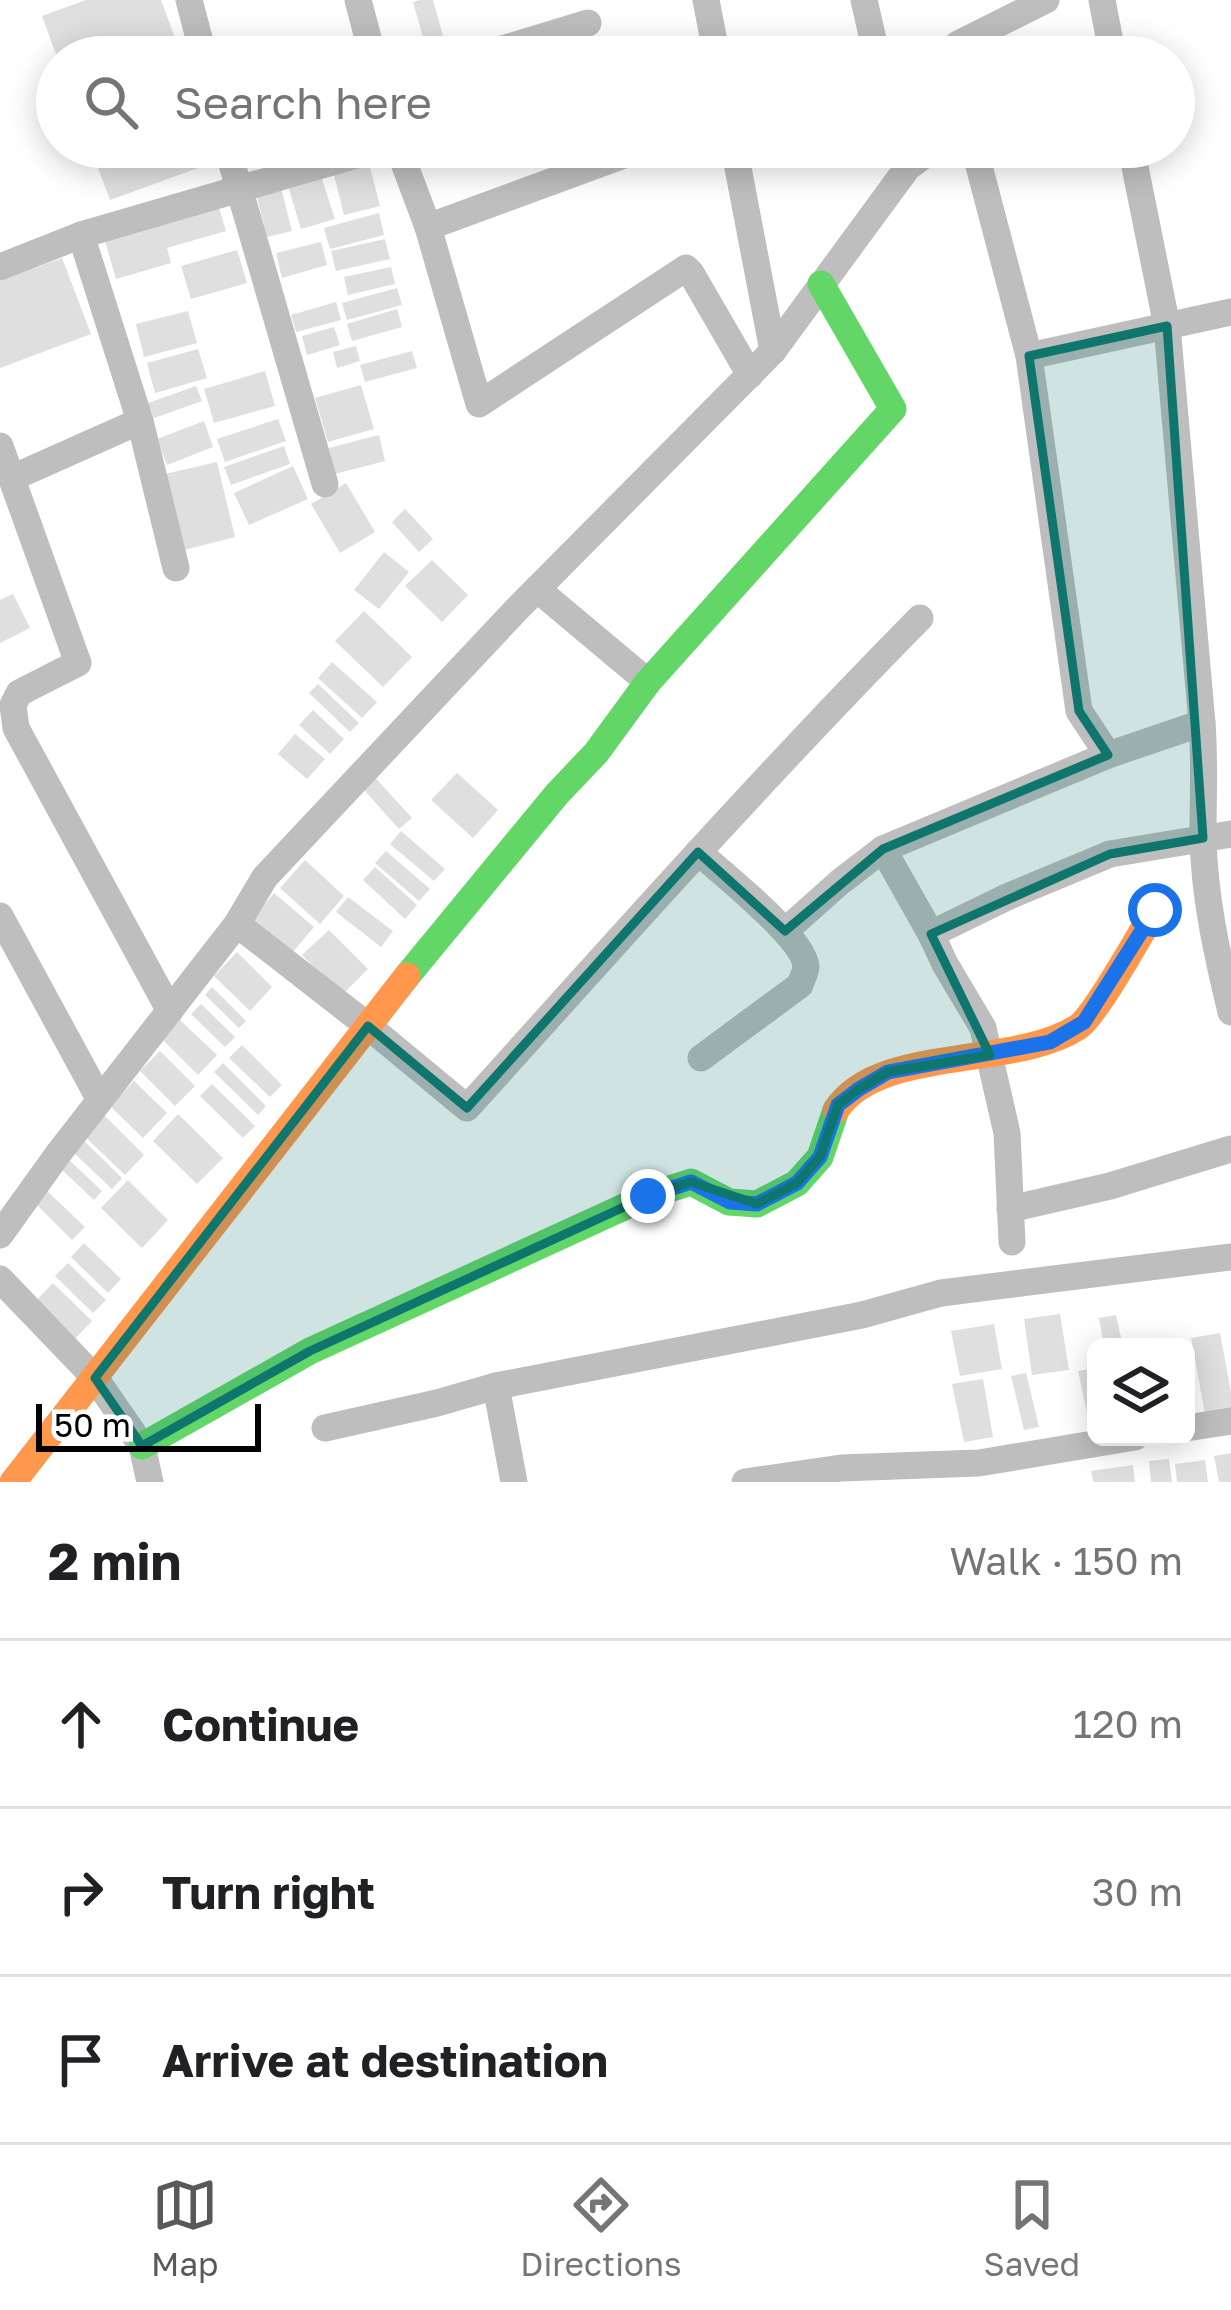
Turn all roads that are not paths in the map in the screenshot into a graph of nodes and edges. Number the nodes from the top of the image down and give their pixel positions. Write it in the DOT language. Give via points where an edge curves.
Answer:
graph roads {
  1 [pos="189,0"];
  2 [pos="358,0"];
  3 [pos="706,0"];
  4 [pos="864,0"];
  5 [pos="1102,0"];
  6 [pos="1030,4"];
  7 [pos="588,23"];
  8 [pos="198,36"];
  9 [pos="367,36"];
  10 [pos="539,36"];
  11 [pos="713,36"];
  12 [pos="872,36"];
  13 [pos="972,36"];
  14 [pos="1109,36"];
  15 [pos="232,168"];
  16 [pos="311,168"];
  17 [pos="406,168"];
  18 [pos="588,168"];
  19 [pos="738,168"];
  20 [pos="897,168"];
  21 [pos="980,168"];
  22 [pos="1135,168"];
  23 [pos="238,189"];
  24 [pos="428,227"];
  25 [pos="81,235"];
  26 [pos="0,267"];
  27 [pos="821,284"];
  28 [pos="1231,312"];
  29 [pos="1167,326"];
  30 [pos="773,351"];
  31 [pos="1029,356"];
  32 [pos="750,375"];
  33 [pos="140,422"];
  34 [pos="0,446"];
  35 [pos="12,478"];
  36 [pos="325,484"];
  37 [pos="176,568"];
  38 [pos="537,590"];
  39 [pos="920,618"];
  40 [pos="648,682"];
  41 [pos="1202,723"];
  42 [pos="1108,755"];
  43 [pos="1231,756"];
  44 [pos="1205,770"];
  45 [pos="1217,836"];
  46 [pos="883,849"];
  47 [pos="698,852"];
  48 [pos="1155,910"];
  49 [pos="0,916"];
  50 [pos="237,924"];
  51 [pos="785,931"];
  52 [pos="931,934"];
  53 [pos="170,1011"];
  54 [pos="1231,1012"];
  55 [pos="368,1026"];
  56 [pos="990,1054"];
  57 [pos="701,1058"];
  58 [pos="100,1100"];
  59 [pos="1231,1149"];
  60 [pos="1010,1209"];
  61 [pos="0,1234"];
  62 [pos="1012,1242"];
  63 [pos="1231,1257"];
  64 [pos="0,1279"];
  65 [pos="95,1378"];
  66 [pos="496,1387"];
  67 [pos="1231,1421"];
  68 [pos="1195,1427"];
  69 [pos="325,1428"];
  70 [pos="1087,1445"];
  71 [pos="142,1446"];
  72 [pos="13,1482"];
  73 [pos="150,1482"];
  74 [pos="514,1482"];
  75 [pos="745,1482"];
  1 -- 8 [label="street"];
  2 -- 9 [label="street"];
  3 -- 11 [label="street"];
  4 -- 12 [label="street"];
  5 -- 14 [label="street"];
  6 -- 13 [label="street"];
  7 -- 10 [label="street"];
  15 -- 23 [label="street"];
  16 -- 23 [label="street"];
  17 -- 24 [label="street"];
  18 -- 24 [label="street"];
  19 -- 30 [label="street"];
  20 -- 27 [label="street"];
  21 -- 31 [label="street"];
  22 -- 29 [label="street"];
  23 -- 25 [label="street"];
  23 -- 36 [label="street"];
  24 -- 32 [label="street" via="479,404 686,268"];
  25 -- 26 [label="street"];
  25 -- 33 [label="street"];
  27 -- 30 [label="street"];
  27 -- 40 [label="street" via="893,409"];
  28 -- 29 [label="street"];
  29 -- 31 [label="street"];
  29 -- 41 [label="street"];
  30 -- 32 [label="street"];
  31 -- 42 [label="street" via="1079,711"];
  32 -- 38 [label="street"];
  33 -- 35 [label="street"];
  33 -- 37 [label="street"];
  34 -- 35 [label="street"];
  35 -- 53 [label="street" via="78,663 19,693 16,728"];
  38 -- 40 [label="street"];
  38 -- 50 [label="street" via="265,877"];
  39 -- 47 [label="street"];
  40 -- 55 [label="street"];
  41 -- 42 [label="street"];
  41 -- 44 [label="street"];
  42 -- 46 [label="street"];
  43 -- 44 [label="street"];
  44 -- 45 [label="street"];
  45 -- 52 [label="street" via="1110,854"];
  45 -- 54 [label="street" via="1212,931"];
  46 -- 51 [label="street"];
  46 -- 52 [label="street"];
  47 -- 51 [label="street"];
  47 -- 55 [label="street" via="467,1108"];
  48 -- 56 [label="street" via="1084,1022 1050,1042"];
  49 -- 58 [label="street"];
  50 -- 53 [label="street"];
  50 -- 55 [label="street"];
  51 -- 57 [label="street" via="806,969 800,986"];
  52 -- 56 [label="street"];
  53 -- 58 [label="street"];
  55 -- 65 [label="street"];
  56 -- 60 [label="street" via="1007,1133"];
  56 -- 71 [label="street" via="888,1072 859,1089 838,1105 820,1157 797,1183 757,1204 730,1202 691,1182 648,1196 310,1351"];
  58 -- 61 [label="street"];
  59 -- 60 [label="street"];
  60 -- 62 [label="street"];
  63 -- 66 [label="street" via="941,1293"];
  64 -- 65 [label="street"];
  65 -- 71 [label="street"];
  65 -- 72 [label="street"];
  66 -- 69 [label="street"];
  66 -- 74 [label="street"];
  67 -- 68 [label="street"];
  70 -- 75 [label="street" via="979,1463 842,1468"];
  71 -- 73 [label="street"];
}
